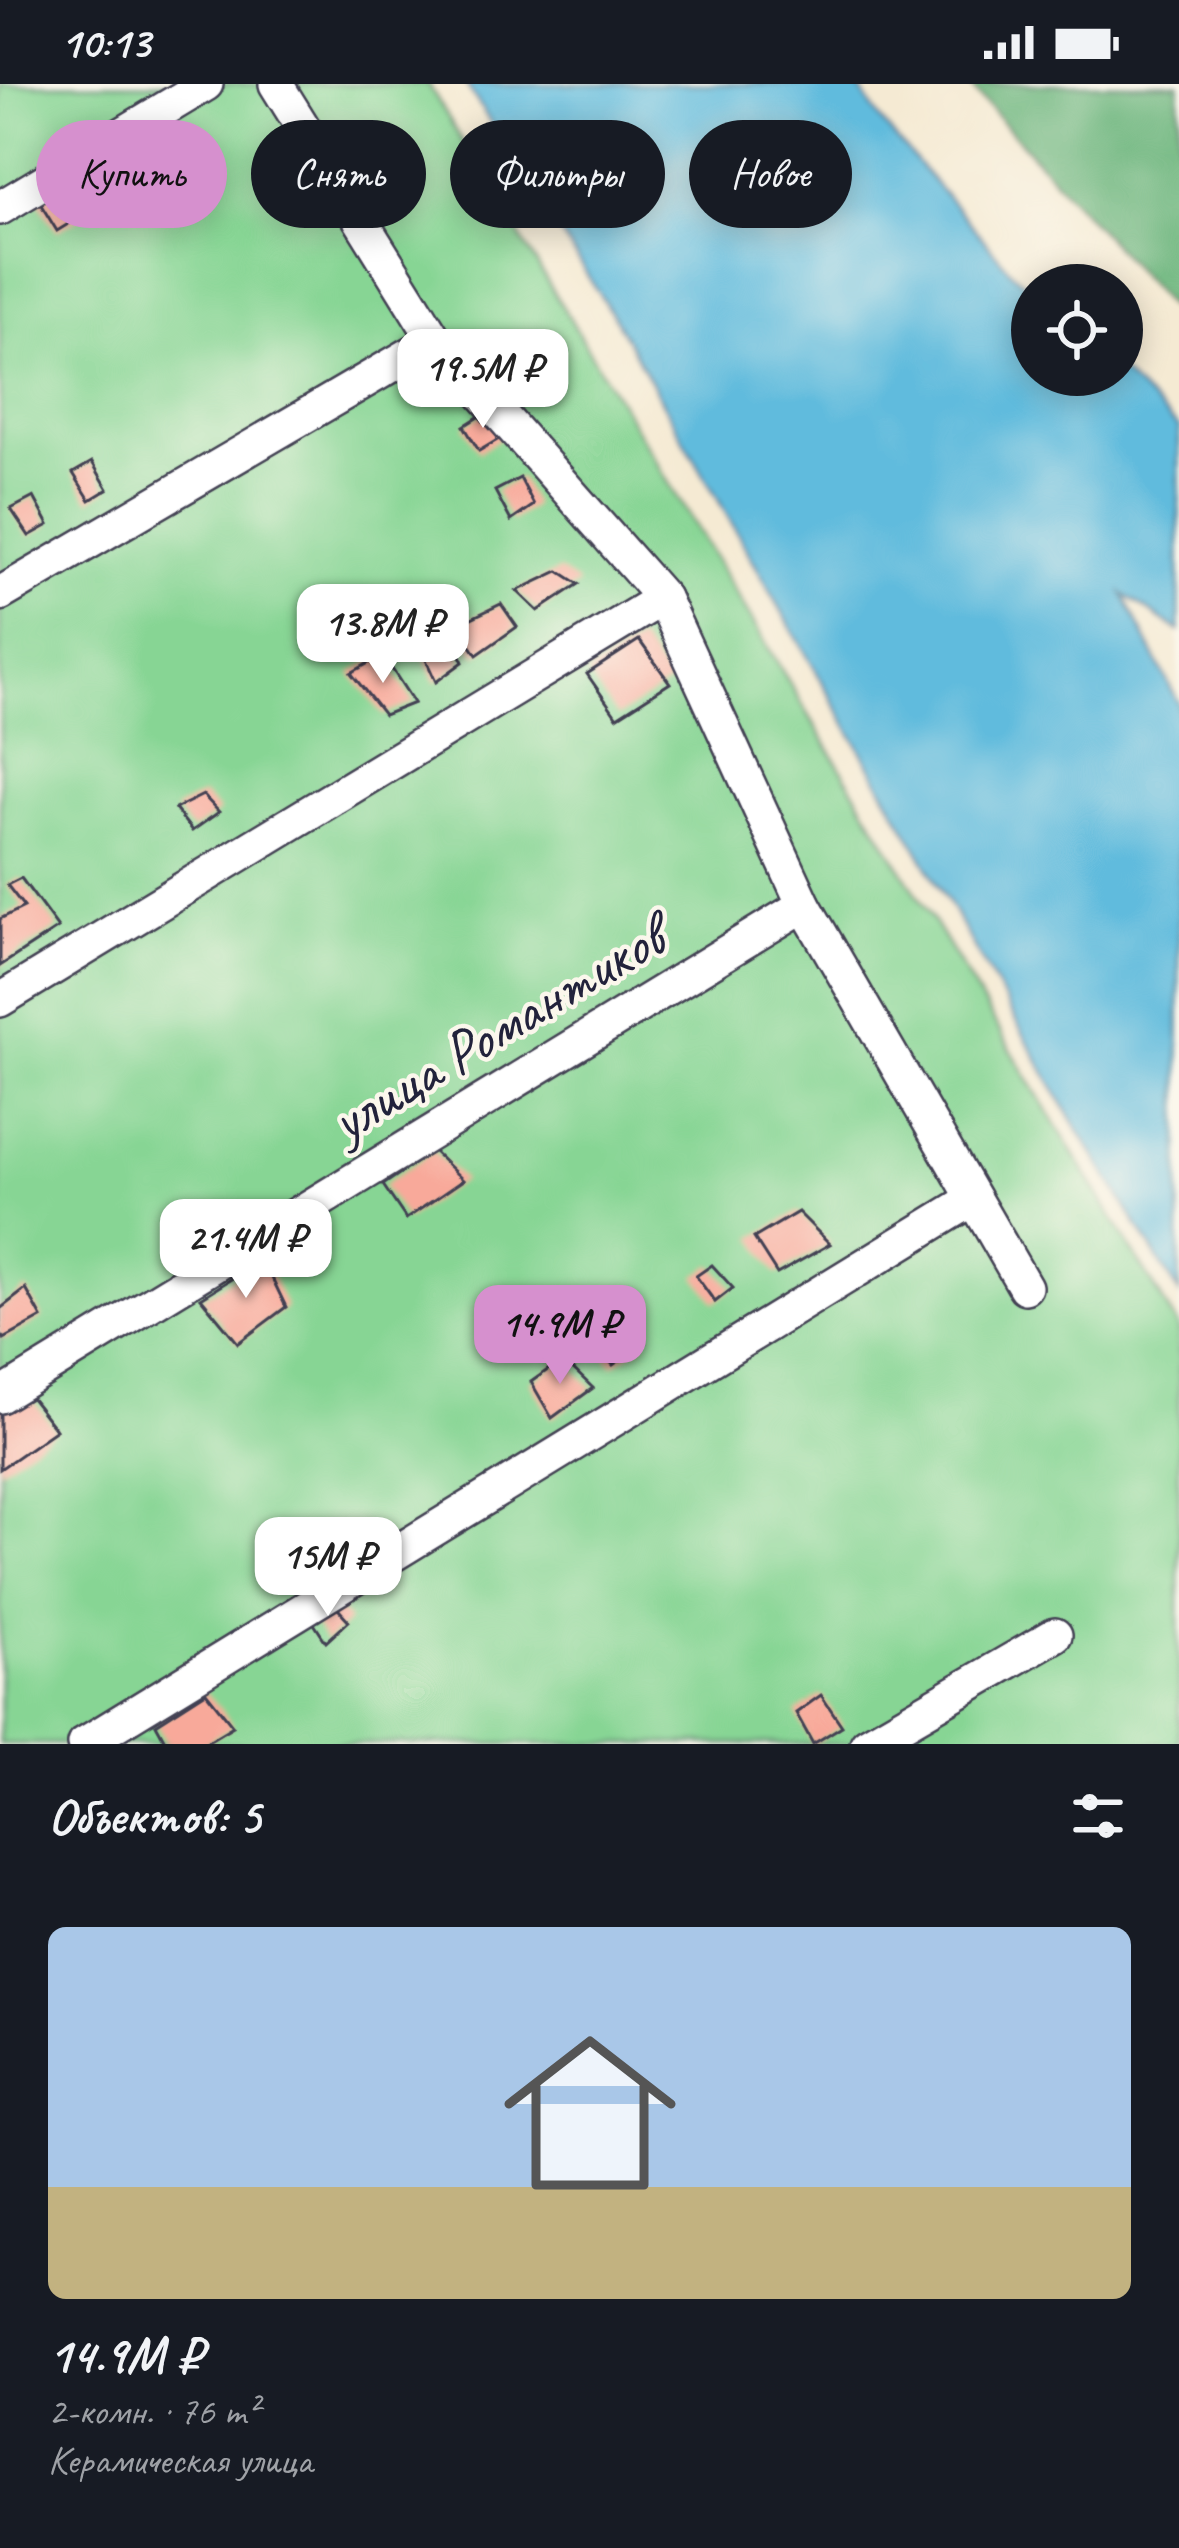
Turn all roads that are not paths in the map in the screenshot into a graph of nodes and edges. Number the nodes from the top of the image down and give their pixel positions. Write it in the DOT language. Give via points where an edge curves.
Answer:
graph roads {
  1 [pos="206,84"];
  2 [pos="276,84"];
  3 [pos="0,208"];
  4 [pos="435,340"];
  5 [pos="0,594"];
  6 [pos="663,598"];
  7 [pos="804,905"];
  8 [pos="0,1000"];
  9 [pos="973,1199"];
  10 [pos="1025,1287"];
  11 [pos="0,1396"];
  12 [pos="1055,1635"];
  13 [pos="84,1744"];
  14 [pos="867,1744"];
  1 -- 3 [label="street"];
  2 -- 4 [label="street"];
  4 -- 5 [label="street"];
  4 -- 6 [label="street"];
  6 -- 7 [label="street"];
  6 -- 8 [label="street"];
  7 -- 9 [label="street"];
  7 -- 11 [label="street, улица Романтиков"];
  9 -- 10 [label="street"];
  9 -- 13 [label="street"];
  12 -- 14 [label="street"];
}
